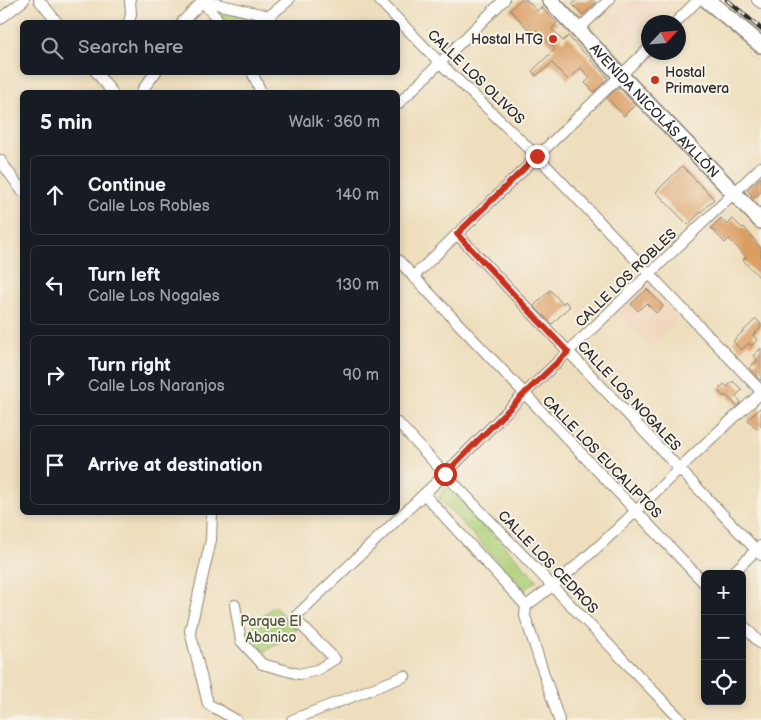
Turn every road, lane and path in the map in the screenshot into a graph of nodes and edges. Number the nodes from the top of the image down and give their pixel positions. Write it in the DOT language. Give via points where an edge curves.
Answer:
graph roads {
  1 [pos="24,0"];
  2 [pos="39,0"];
  3 [pos="130,0"];
  4 [pos="289,0"];
  5 [pos="379,0"];
  6 [pos="504,0"];
  7 [pos="550,0"];
  8 [pos="608,0"];
  9 [pos="698,0"];
  10 [pos="707,0"];
  11 [pos="757,0"];
  12 [pos="202,1"];
  13 [pos="761,3"];
  14 [pos="683,15"];
  15 [pos="0,19"];
  16 [pos="266,19"];
  17 [pos="55,20"];
  18 [pos="130,20"];
  19 [pos="184,20"];
  20 [pos="218,20"];
  21 [pos="398,20"];
  22 [pos="400,22"];
  23 [pos="578,30"];
  24 [pos="761,45"];
  25 [pos="641,56"];
  26 [pos="440,63"];
  27 [pos="98,75"];
  28 [pos="154,75"];
  29 [pos="254,75"];
  30 [pos="621,76"];
  31 [pos="110,90"];
  32 [pos="143,90"];
  33 [pos="261,90"];
  34 [pos="400,102"];
  35 [pos="537,156"];
  36 [pos="0,160"];
  37 [pos="761,167"];
  38 [pos="20,188"];
  39 [pos="734,192"];
  40 [pos="761,221"];
  41 [pos="457,234"];
  42 [pos="400,262"];
  43 [pos="650,273"];
  44 [pos="414,276"];
  45 [pos="568,352"];
  46 [pos="761,392"];
  47 [pos="524,394"];
  48 [pos="400,425"];
  49 [pos="679,469"];
  50 [pos="445,474"];
  51 [pos="424,494"];
  52 [pos="636,512"];
  53 [pos="212,515"];
  54 [pos="759,550"];
  55 [pos="736,570"];
  56 [pos="701,580"];
  57 [pos="553,587"];
  58 [pos="235,605"];
  59 [pos="526,606"];
  60 [pos="746,628"];
  61 [pos="761,644"];
  62 [pos="405,676"];
  63 [pos="236,720"];
  64 [pos="292,720"];
  65 [pos="558,720"];
  66 [pos="681,720"];
  1 -- 15 [label="street"];
  2 -- 17 [label="street"];
  3 -- 18 [label="street"];
  4 -- 16 [label="street"];
  5 -- 21 [label="street, CALLE LOS OLIVOS"];
  6 -- 26 [label="street"];
  7 -- 23 [label="highway, AVENIDA NICOLÁS AYLLÓN"];
  8 -- 23 [label="street"];
  9 -- 14 [label="street"];
  10 -- 24 [label="highway"];
  11 -- 13 [label="street"];
  12 -- 16 [label="street"];
  12 -- 19 [label="street"];
  12 -- 20 [label="street"];
  22 -- 26 [label="street, CALLE LOS OLIVOS"];
  23 -- 30 [label="highway, AVENIDA NICOLÁS AYLLÓN"];
  25 -- 30 [label="street"];
  26 -- 34 [label="street"];
  26 -- 35 [label="street, CALLE LOS OLIVOS"];
  27 -- 31 [label="street"];
  28 -- 32 [label="street"];
  29 -- 33 [label="street"];
  30 -- 35 [label="street"];
  30 -- 39 [label="highway, AVENIDA NICOLÁS AYLLÓN"];
  35 -- 41 [label="street"];
  35 -- 43 [label="street, CALLE LOS OLIVOS"];
  36 -- 38 [label="street"];
  37 -- 39 [label="street, CALLE LOS ROBLES"];
  39 -- 40 [label="highway, AVENIDA NICOLÁS AYLLÓN"];
  39 -- 43 [label="street, CALLE LOS ROBLES"];
  41 -- 44 [label="street"];
  41 -- 45 [label="street, CALLE LOS NOGALES"];
  42 -- 44 [label="street, CALLE LOS EUCALIPTOS"];
  43 -- 45 [label="street, CALLE LOS ROBLES"];
  43 -- 46 [label="street, CALLE LOS OLIVOS"];
  44 -- 47 [label="street, CALLE LOS EUCALIPTOS"];
  45 -- 47 [label="street, CALLE LOS ROBLES"];
  45 -- 49 [label="street, CALLE LOS NOGALES"];
  46 -- 49 [label="street"];
  47 -- 50 [label="street, CALLE LOS ROBLES"];
  47 -- 52 [label="street, CALLE LOS EUCALIPTOS"];
  48 -- 50 [label="street, CALLE LOS CEDROS"];
  49 -- 52 [label="street"];
  49 -- 54 [label="street, CALLE LOS NOGALES"];
  50 -- 51 [label="street, CALLE LOS ROBLES"];
  50 -- 57 [label="street, CALLE LOS CEDROS"];
  51 -- 58 [label="street, CALLE LOS ROBLES" via="294,618 335,659 317,670 299,674 262,664 242,641"];
  51 -- 59 [label="street"];
  52 -- 56 [label="street, CALLE LOS EUCALIPTOS"];
  52 -- 57 [label="street"];
  53 -- 63 [label="street" via="211,540 190,631 208,704"];
  54 -- 55 [label="street"];
  57 -- 59 [label="street"];
  57 -- 66 [label="street, CALLE LOS CEDROS"];
  59 -- 65 [label="street" via="525,616"];
  60 -- 61 [label="street"];
  62 -- 64 [label="street"];
}
